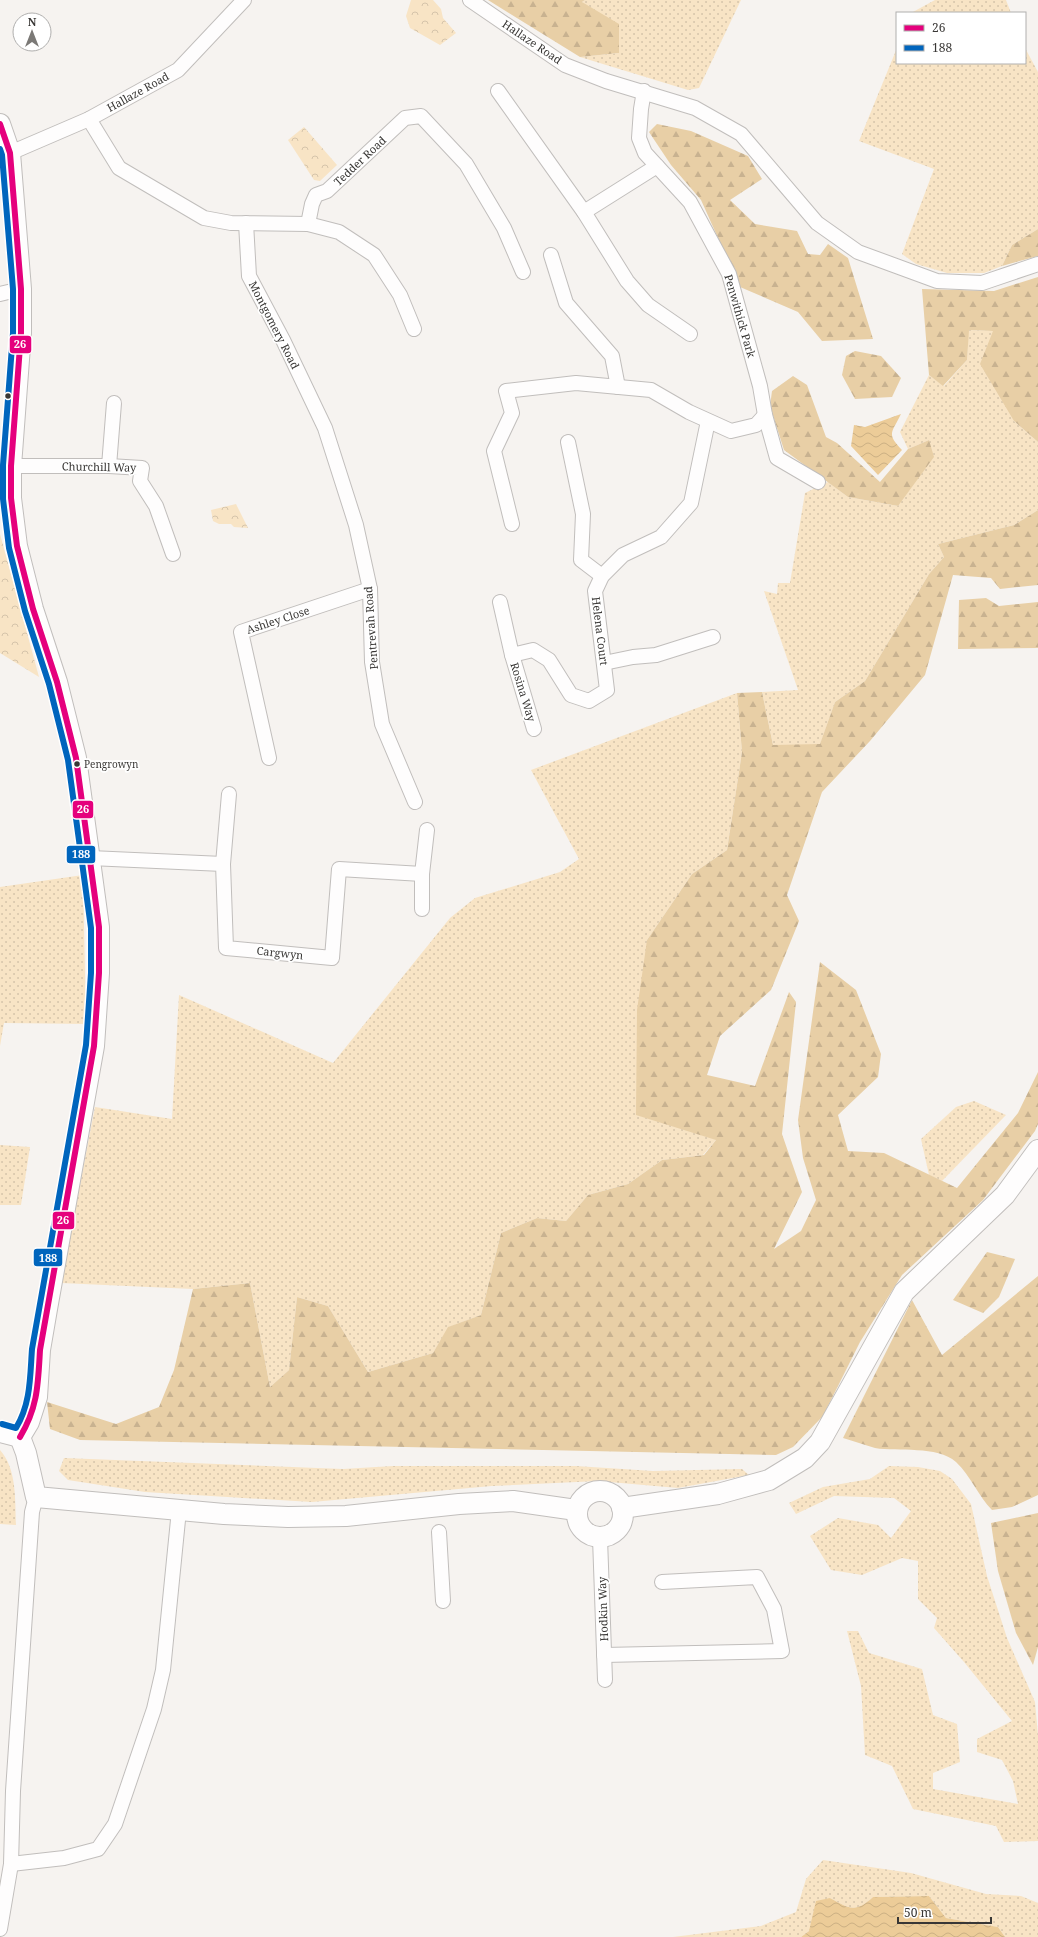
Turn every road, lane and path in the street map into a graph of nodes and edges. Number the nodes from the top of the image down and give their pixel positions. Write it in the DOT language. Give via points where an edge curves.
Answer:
graph roads {
  1 [pos="244,0"];
  2 [pos="470,0"];
  3 [pos="498,91"];
  4 [pos="644,91"];
  5 [pos="89,120"];
  6 [pos="0,124"];
  7 [pos="10,153"];
  8 [pos="657,166"];
  9 [pos="584,212"];
  10 [pos="246,223"];
  11 [pos="308,224"];
  12 [pos="551,255"];
  13 [pos="1038,264"];
  14 [pos="523,272"];
  15 [pos="21,289"];
  16 [pos="0,294"];
  17 [pos="414,329"];
  18 [pos="690,334"];
  19 [pos="618,387"];
  20 [pos="114,403"];
  21 [pos="764,415"];
  22 [pos="708,421"];
  23 [pos="325,428"];
  24 [pos="568,442"];
  25 [pos="11,466"];
  26 [pos="109,466"];
  27 [pos="818,482"];
  28 [pos="512,524"];
  29 [pos="173,554"];
  30 [pos="602,576"];
  31 [pos="370,589"];
  32 [pos="500,602"];
  33 [pos="713,637"];
  34 [pos="512,654"];
  35 [pos="604,663"];
  36 [pos="607,690"];
  37 [pos="534,729"];
  38 [pos="269,758"];
  39 [pos="229,794"];
  40 [pos="415,802"];
  41 [pos="427,830"];
  42 [pos="90,858"];
  43 [pos="223,864"];
  44 [pos="422,874"];
  45 [pos="422,909"];
  46 [pos="1038,1150"];
  47 [pos="0,1432"];
  48 [pos="20,1437"];
  49 [pos="36,1497"];
  50 [pos="622,1508"];
  51 [pos="179,1510"];
  52 [pos="576,1510"];
  53 [pos="439,1532"];
  54 [pos="600,1538"];
  55 [pos="662,1582"];
  56 [pos="443,1601"];
  57 [pos="604,1655"];
  58 [pos="605,1680"];
  59 [pos="11,1864"];
  60 [pos="0,1929"];
  1 -- 5 [label="street, Hallaze Road" via="178,70"];
  2 -- 4 [label="street, Hallaze Road" via="565,65 606,81"];
  3 -- 9 [label="street"];
  4 -- 8 [label="street, Penwithick Park" via="639,138 645,153"];
  4 -- 13 [label="street, Hallaze Road" via="695,108 741,134 817,223 858,252 936,281 982,283"];
  5 -- 7 [label="street, Hallaze Road"];
  5 -- 10 [label="street" via="119,168 204,218"];
  6 -- 7 [label="main road"];
  7 -- 15 [label="main road"];
  8 -- 9 [label="street"];
  8 -- 21 [label="street, Penwithick Park" via="690,202 729,274 760,386"];
  9 -- 18 [label="street" via="627,281 648,305"];
  10 -- 11 [label="street"];
  10 -- 23 [label="street, Montgomery Road" via="249,276"];
  11 -- 14 [label="street, Tedder Road" via="316,195 327,191 405,118 421,116 466,164 504,228"];
  11 -- 17 [label="street" via="340,232 374,255 400,294"];
  12 -- 19 [label="street" via="566,303 612,356"];
  15 -- 16 [label="street"];
  15 -- 25 [label="main road" via="21,333"];
  19 -- 22 [label="street" via="651,390"];
  19 -- 28 [label="street" via="576,383 506,391 512,413 494,451"];
  20 -- 26 [label="street"];
  21 -- 22 [label="street" via="756,426 731,432"];
  21 -- 27 [label="street, Penwithick Park" via="777,458"];
  22 -- 30 [label="street" via="691,503 661,537 623,555"];
  23 -- 31 [label="street, Pentrevah Road" via="356,525"];
  24 -- 30 [label="street" via="583,514 580,560"];
  25 -- 26 [label="street, Churchill Way"];
  25 -- 42 [label="main road" via="11,498 17,546 33,609 57,682 76,758"];
  26 -- 29 [label="street, Churchill Way" via="142,468 140,481 156,506"];
  30 -- 35 [label="street, Helena Court" via="595,591"];
  31 -- 38 [label="street, Ashley Close" via="241,632"];
  31 -- 40 [label="street, Pentrevah Road" via="372,662 382,724"];
  32 -- 34 [label="street, Rosina Way"];
  33 -- 35 [label="street" via="656,655"];
  34 -- 36 [label="street, Rosina Way" via="533,650 549,660 571,695 589,701"];
  34 -- 37 [label="street, Rosina Way"];
  35 -- 36 [label="street, Helena Court"];
  39 -- 43 [label="street"];
  41 -- 44 [label="street"];
  42 -- 43 [label="street"];
  42 -- 48 [label="main road" via="99,927 94,1046 40,1350 37,1397 29,1422"];
  43 -- 44 [label="street, Cargwyn" via="226,948 332,958 338,869"];
  44 -- 45 [label="street"];
  46 -- 50 [label="main road" via="1005,1195 904,1292 820,1442 805,1458 769,1480 718,1494"];
  47 -- 48 [label="main road"];
  48 -- 49 [label="main road"];
  49 -- 51 [label="main road"];
  49 -- 59 [label="street" via="32,1512 13,1791"];
  50 -- 52 [label="main road" via="615,1497 602,1491 595,1491 583,1498"];
  50 -- 54 [label="main road" via="622,1522 618,1528 614,1533"];
  51 -- 52 [label="main road" via="288,1517 346,1516 513,1500"];
  51 -- 59 [label="street" via="164,1670 154,1709 116,1824 98,1848 64,1858"];
  52 -- 54 [label="main road" via="576,1517 582,1530"];
  53 -- 56 [label="street"];
  54 -- 57 [label="street, Hodkin Way"];
  55 -- 57 [label="street" via="757,1577 774,1609 782,1651"];
  57 -- 58 [label="street, Hodkin Way"];
  59 -- 60 [label="street"];
}
